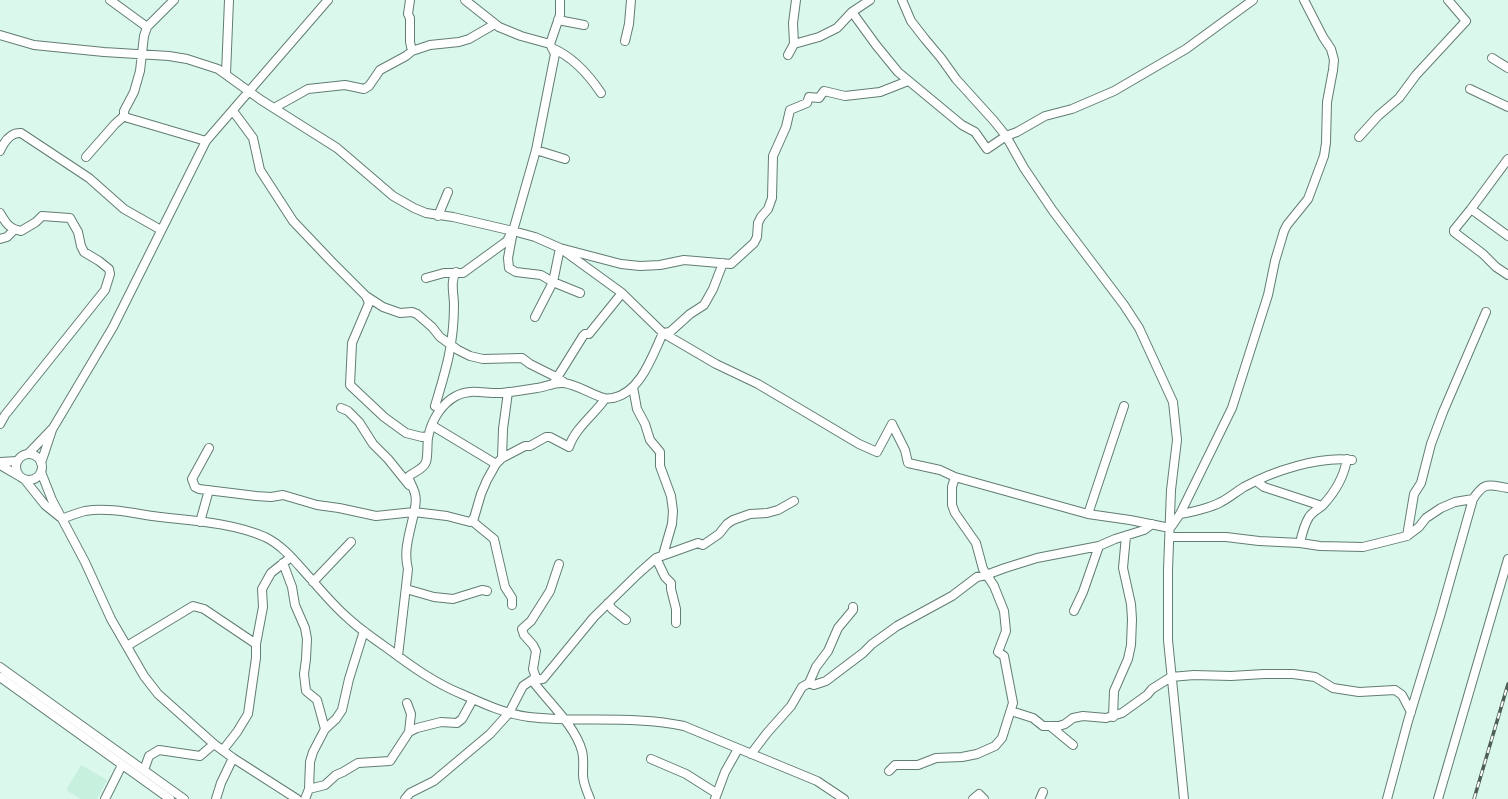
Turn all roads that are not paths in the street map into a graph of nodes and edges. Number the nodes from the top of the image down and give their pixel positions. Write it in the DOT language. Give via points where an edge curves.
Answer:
graph roads {
  1 [pos="110,0"];
  2 [pos="174,0"];
  3 [pos="229,0"];
  4 [pos="328,0"];
  5 [pos="410,0"];
  6 [pos="465,0"];
  7 [pos="560,0"];
  8 [pos="631,0"];
  9 [pos="796,0"];
  10 [pos="902,0"];
  11 [pos="1253,0"];
  12 [pos="1304,0"];
  13 [pos="1448,0"];
  14 [pos="866,1"];
  15 [pos="852,12"];
  16 [pos="558,20"];
  17 [pos="495,24"];
  18 [pos="584,25"];
  19 [pos="147,27"];
  20 [pos="0,35"];
  21 [pos="625,41"];
  22 [pos="794,44"];
  23 [pos="551,46"];
  24 [pos="412,51"];
  25 [pos="142,54"];
  26 [pos="788,55"];
  27 [pos="1492,58"];
  28 [pos="1508,68"];
  29 [pos="226,74"];
  30 [pos="908,81"];
  31 [pos="1470,89"];
  32 [pos="248,92"];
  33 [pos="601,93"];
  34 [pos="1508,107"];
  35 [pos="274,108"];
  36 [pos="233,111"];
  37 [pos="124,116"];
  38 [pos="1006,136"];
  39 [pos="1358,137"];
  40 [pos="206,141"];
  41 [pos="536,150"];
  42 [pos="0,151"];
  43 [pos="86,157"];
  44 [pos="565,159"];
  45 [pos="1508,159"];
  46 [pos="448,192"];
  47 [pos="1471,209"];
  48 [pos="0,213"];
  49 [pos="438,216"];
  50 [pos="14,230"];
  51 [pos="161,230"];
  52 [pos="513,230"];
  53 [pos="1508,236"];
  54 [pos="0,239"];
  55 [pos="560,248"];
  56 [pos="595,256"];
  57 [pos="723,262"];
  58 [pos="591,270"];
  59 [pos="456,272"];
  60 [pos="1508,275"];
  61 [pos="426,278"];
  62 [pos="553,282"];
  63 [pos="580,293"];
  64 [pos="622,293"];
  65 [pos="366,296"];
  66 [pos="1486,312"];
  67 [pos="535,317"];
  68 [pos="664,333"];
  69 [pos="452,346"];
  70 [pos="558,381"];
  71 [pos="633,387"];
  72 [pos="508,392"];
  73 [pos="605,399"];
  74 [pos="1124,406"];
  75 [pos="341,408"];
  76 [pos="440,408"];
  77 [pos="2,413"];
  78 [pos="0,424"];
  79 [pos="433,426"];
  80 [pos="53,428"];
  81 [pos="428,436"];
  82 [pos="209,448"];
  83 [pos="28,454"];
  84 [pos="18,461"];
  85 [pos="499,461"];
  86 [pos="0,463"];
  87 [pos="41,463"];
  88 [pos="41,472"];
  89 [pos="955,477"];
  90 [pos="22,478"];
  91 [pos="1256,481"];
  92 [pos="1508,488"];
  93 [pos="412,489"];
  94 [pos="209,490"];
  95 [pos="1473,499"];
  96 [pos="794,500"];
  97 [pos="1322,506"];
  98 [pos="414,512"];
  99 [pos="1088,514"];
  100 [pos="1180,514"];
  101 [pos="62,518"];
  102 [pos="472,521"];
  103 [pos="200,522"];
  104 [pos="1152,524"];
  105 [pos="1170,528"];
  106 [pos="1126,536"];
  107 [pos="1407,536"];
  108 [pos="1170,537"];
  109 [pos="350,542"];
  110 [pos="1300,543"];
  111 [pos="1099,546"];
  112 [pos="292,557"];
  113 [pos="659,557"];
  114 [pos="1508,559"];
  115 [pos="283,563"];
  116 [pos="559,564"];
  117 [pos="986,575"];
  118 [pos="313,582"];
  119 [pos="406,588"];
  120 [pos="487,591"];
  121 [pos="608,603"];
  122 [pos="512,605"];
  123 [pos="853,607"];
  124 [pos="1074,611"];
  125 [pos="626,620"];
  126 [pos="676,623"];
  127 [pos="364,631"];
  128 [pos="256,644"];
  129 [pos="128,646"];
  130 [pos="398,656"];
  131 [pos="0,667"];
  132 [pos="0,677"];
  133 [pos="1172,677"];
  134 [pos="534,681"];
  135 [pos="809,683"];
  136 [pos="473,699"];
  137 [pos="407,703"];
  138 [pos="508,712"];
  139 [pos="1011,712"];
  140 [pos="1411,712"];
  141 [pos="1113,717"];
  142 [pos="564,720"];
  143 [pos="1050,726"];
  144 [pos="325,729"];
  145 [pos="409,732"];
  146 [pos="214,744"];
  147 [pos="1073,745"];
  148 [pos="738,749"];
  149 [pos="223,750"];
  150 [pos="751,754"];
  151 [pos="233,758"];
  152 [pos="651,759"];
  153 [pos="122,765"];
  154 [pos="144,770"];
  155 [pos="889,772"];
  156 [pos="309,789"];
  157 [pos="715,796"];
  158 [pos="104,799"];
  159 [pos="170,799"];
  160 [pos="184,799"];
  161 [pos="216,799"];
  162 [pos="297,799"];
  163 [pos="305,799"];
  164 [pos="405,799"];
  165 [pos="590,799"];
  166 [pos="844,799"];
  167 [pos="973,799"];
  168 [pos="984,799"];
  169 [pos="1184,799"];
  170 [pos="1387,799"];
  171 [pos="1438,799"];
  1 -- 19 [label="street"];
  2 -- 19 [label="street"];
  3 -- 29 [label="street"];
  4 -- 32 [label="street"];
  5 -- 24 [label="street" via="408,14"];
  6 -- 17 [label="street"];
  7 -- 16 [label="street"];
  8 -- 21 [label="street"];
  9 -- 22 [label="street"];
  10 -- 38 [label="street" via="911,21 956,79"];
  11 -- 38 [label="street" via="1186,49 1114,91 1072,109 1045,116"];
  12 -- 100 [label="street" via="1331,49 1334,60 1326,102 1324,156 1308,199 1284,231 1268,295 1232,408"];
  13 -- 39 [label="street" via="1466,21 1416,75 1399,98"];
  14 -- 15 [label="street"];
  15 -- 22 [label="street" via="837,28 828,33"];
  15 -- 30 [label="street" via="876,45"];
  16 -- 18 [label="street"];
  16 -- 23 [label="street"];
  17 -- 23 [label="street"];
  17 -- 24 [label="street" via="469,39 430,45"];
  19 -- 25 [label="street"];
  20 -- 25 [label="street" via="34,45"];
  22 -- 26 [label="street"];
  23 -- 33 [label="street" via="588,76"];
  23 -- 41 [label="street" via="555,57"];
  24 -- 35 [label="street" via="380,70 364,89 345,85 308,89"];
  25 -- 29 [label="street" via="187,59"];
  25 -- 37 [label="street" via="134,92"];
  27 -- 28 [label="street"];
  29 -- 32 [label="street"];
  30 -- 38 [label="street" via="975,132 987,149"];
  30 -- 57 [label="street" via="880,92 845,96 824,91 819,98 809,97 808,103 790,110 786,127 773,156 772,198 758,223 757,237 731,264"];
  31 -- 34 [label="street"];
  32 -- 35 [label="street"];
  32 -- 36 [label="street"];
  35 -- 49 [label="street" via="337,148 393,196 426,214"];
  36 -- 40 [label="street"];
  36 -- 65 [label="street" via="253,138 260,170 293,221"];
  37 -- 40 [label="street"];
  37 -- 43 [label="street"];
  38 -- 105 [label="street" via="1053,211 1139,328 1173,402 1177,440 1171,490"];
  40 -- 51 [label="street"];
  41 -- 44 [label="street"];
  41 -- 52 [label="street"];
  42 -- 51 [label="street" via="12,135 21,133 89,178 124,209"];
  45 -- 47 [label="street"];
  46 -- 49 [label="street"];
  47 -- 53 [label="street"];
  47 -- 60 [label="street" via="1454,232"];
  48 -- 50 [label="street"];
  49 -- 52 [label="street"];
  50 -- 54 [label="street" via="7,237"];
  50 -- 77 [label="street" via="20,231 42,216 70,218 78,232 84,252 104,264 110,274 105,290"];
  51 -- 80 [label="street" via="113,327"];
  52 -- 55 [label="street"];
  52 -- 59 [label="street" via="507,241 468,270 463,273"];
  52 -- 62 [label="street" via="508,258 509,268 516,272 541,275"];
  55 -- 56 [label="street"];
  55 -- 58 [label="street"];
  55 -- 62 [label="street"];
  56 -- 57 [label="street" via="621,264 640,266 684,260"];
  56 -- 58 [label="street"];
  57 -- 68 [label="street" via="704,305 670,332"];
  58 -- 64 [label="street"];
  59 -- 61 [label="street"];
  59 -- 69 [label="street" via="452,279"];
  62 -- 63 [label="street"];
  62 -- 67 [label="street"];
  64 -- 68 [label="street"];
  64 -- 70 [label="street" via="589,334 583,336"];
  65 -- 69 [label="street" via="383,307 400,313 417,314"];
  65 -- 81 [label="street" via="369,303 352,343 350,385 384,417 406,433"];
  66 -- 107 [label="street" via="1431,444 1420,483 1414,494"];
  68 -- 71 [label="street"];
  68 -- 89 [label="street" via="877,452 892,424 905,450 908,463 940,470"];
  69 -- 70 [label="street" via="470,356 483,359 522,358"];
  69 -- 76 [label="street" via="435,406"];
  70 -- 72 [label="street" via="538,388"];
  70 -- 73 [label="street"];
  71 -- 73 [label="street" via="618,396"];
  71 -- 113 [label="street" via="637,409 650,440 660,452 660,466 671,496 672,524"];
  72 -- 76 [label="street" via="465,392"];
  72 -- 85 [label="street"];
  73 -- 85 [label="street" via="577,430 569,447 546,437"];
  74 -- 99 [label="street"];
  75 -- 93 [label="street" via="359,422 374,446"];
  76 -- 79 [label="street"];
  77 -- 78 [label="street"];
  79 -- 81 [label="street"];
  79 -- 85 [label="street"];
  80 -- 83 [label="street"];
  80 -- 87 [label="street"];
  81 -- 93 [label="street" via="426,462 421,469 408,477"];
  82 -- 94 [label="street" via="192,479 195,487"];
  83 -- 84 [label="street"];
  83 -- 87 [label="street" via="36,456"];
  84 -- 86 [label="street"];
  84 -- 90 [label="street" via="16,468"];
  85 -- 102 [label="street" via="481,494"];
  86 -- 90 [label="street"];
  87 -- 88 [label="street"];
  88 -- 90 [label="street" via="33,480"];
  88 -- 101 [label="street"];
  89 -- 99 [label="street"];
  89 -- 117 [label="street" via="952,505 976,543 982,569"];
  90 -- 101 [label="street" via="45,505"];
  91 -- 97 [label="street"];
  91 -- 97 [label="street" via="1280,471 1326,460 1350,460 1341,481"];
  91 -- 100 [label="street" via="1218,503"];
  92 -- 95 [label="street" via="1489,485 1481,488"];
  93 -- 98 [label="street" via="415,494"];
  94 -- 98 [label="street" via="256,496 283,495 316,505 376,516"];
  94 -- 103 [label="street"];
  95 -- 107 [label="street" via="1441,508"];
  95 -- 140 [label="street"];
  96 -- 113 [label="street" via="778,510 750,514 733,520 703,545 698,543"];
  97 -- 110 [label="street" via="1307,520"];
  98 -- 102 [label="street"];
  98 -- 119 [label="street" via="406,552"];
  99 -- 104 [label="street"];
  100 -- 105 [label="street"];
  101 -- 103 [label="street" via="86,511 102,510"];
  101 -- 129 [label="street" via="111,619"];
  102 -- 122 [label="street" via="494,540"];
  103 -- 112 [label="street" via="235,527 265,537"];
  104 -- 105 [label="street"];
  104 -- 106 [label="street" via="1144,530"];
  105 -- 108 [label="street"];
  106 -- 111 [label="street"];
  106 -- 141 [label="street" via="1123,568 1131,604 1131,645 1128,659 1114,691"];
  107 -- 110 [label="street" via="1363,547"];
  108 -- 110 [label="street" via="1226,537"];
  108 -- 133 [label="street" via="1168,640"];
  109 -- 118 [label="street"];
  111 -- 117 [label="street" via="1037,558"];
  111 -- 124 [label="street"];
  112 -- 115 [label="street"];
  112 -- 118 [label="street"];
  113 -- 121 [label="street"];
  113 -- 126 [label="street" via="665,577 670,583 676,609"];
  114 -- 171 [label="street"];
  115 -- 128 [label="street" via="271,573 262,589 263,607"];
  115 -- 144 [label="street" via="307,639 304,674 306,691 317,700"];
  116 -- 134 [label="street" via="550,590 531,621 522,629 536,651"];
  117 -- 135 [label="street" via="977,577 952,596 897,626 826,681 814,685"];
  117 -- 139 [label="street" via="994,586 1004,611 1006,631 998,652 1004,656 1007,667 1013,703"];
  118 -- 127 [label="street" via="349,620"];
  119 -- 120 [label="street" via="447,599"];
  119 -- 130 [label="street"];
  121 -- 125 [label="street"];
  121 -- 134 [label="street" via="594,616 549,673 543,679"];
  123 -- 135 [label="street" via="838,628"];
  127 -- 130 [label="street"];
  127 -- 144 [label="street" via="342,710"];
  128 -- 129 [label="street" via="204,609 193,606"];
  128 -- 149 [label="street" via="248,714"];
  129 -- 146 [label="street" via="144,676 158,694"];
  130 -- 136 [label="street" via="427,676"];
  131 -- 154 [label="street"];
  132 -- 153 [label="street"];
  133 -- 140 [label="street" via="1264,674 1315,677 1328,686 1340,689 1359,692 1395,690 1402,695"];
  133 -- 141 [label="street" via="1152,689 1132,707"];
  133 -- 169 [label="street"];
  134 -- 138 [label="street" via="523,686"];
  134 -- 142 [label="street"];
  135 -- 150 [label="street" via="802,687 791,706"];
  136 -- 138 [label="street"];
  136 -- 145 [label="street" via="457,723 441,722"];
  137 -- 145 [label="street" via="411,714"];
  138 -- 142 [label="street" via="527,717"];
  138 -- 164 [label="street" via="490,734 434,781 410,793"];
  139 -- 143 [label="street" via="1033,718 1043,726"];
  139 -- 155 [label="street" via="1002,738 995,746 962,757 936,758 918,765 895,765"];
  140 -- 170 [label="street"];
  141 -- 143 [label="street" via="1083,716 1073,718 1065,724"];
  142 -- 148 [label="street" via="668,722 684,726"];
  142 -- 165 [label="street" via="582,750 583,776"];
  143 -- 147 [label="street"];
  144 -- 156 [label="street" via="310,762"];
  145 -- 156 [label="street" via="390,761 358,762 325,785"];
  146 -- 149 [label="street"];
  146 -- 154 [label="street" via="200,756 159,750 149,756"];
  148 -- 150 [label="street"];
  148 -- 157 [label="street"];
  149 -- 151 [label="street"];
  150 -- 166 [label="street" via="817,781"];
  151 -- 161 [label="street"];
  151 -- 162 [label="street"];
  152 -- 157 [label="street" via="686,774"];
  153 -- 158 [label="street"];
  153 -- 159 [label="street"];
  154 -- 160 [label="street"];
  156 -- 163 [label="street"];
  167 -- 168 [label="street" via="980,794"];
}
